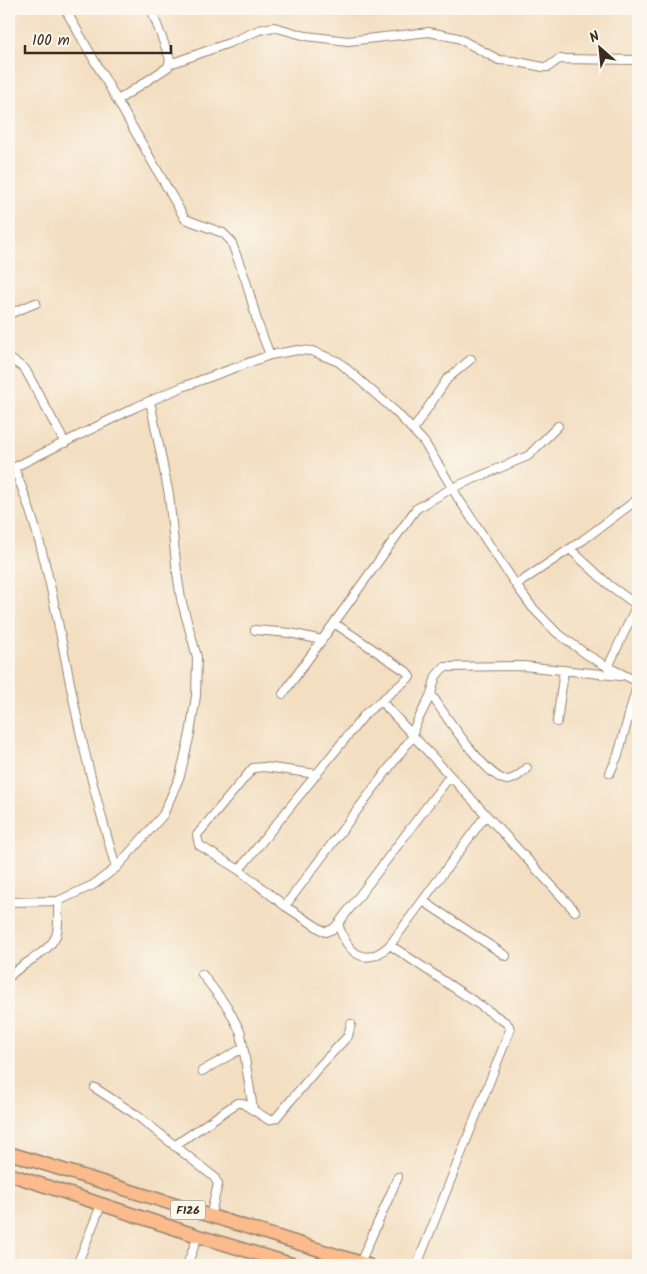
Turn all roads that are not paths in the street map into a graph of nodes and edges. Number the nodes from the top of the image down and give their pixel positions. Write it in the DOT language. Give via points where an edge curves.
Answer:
graph roads {
  1 [pos="65,9"];
  2 [pos="151,9"];
  3 [pos="638,60"];
  4 [pos="170,64"];
  5 [pos="118,100"];
  6 [pos="36,303"];
  7 [pos="9,314"];
  8 [pos="270,355"];
  9 [pos="9,358"];
  10 [pos="471,359"];
  11 [pos="150,401"];
  12 [pos="558,426"];
  13 [pos="413,430"];
  14 [pos="65,442"];
  15 [pos="11,469"];
  16 [pos="452,488"];
  17 [pos="638,499"];
  18 [pos="570,549"];
  19 [pos="516,585"];
  20 [pos="638,606"];
  21 [pos="334,623"];
  22 [pos="255,630"];
  23 [pos="322,640"];
  24 [pos="608,667"];
  25 [pos="564,670"];
  26 [pos="627,677"];
  27 [pos="638,682"];
  28 [pos="284,694"];
  29 [pos="431,694"];
  30 [pos="381,702"];
  31 [pos="556,722"];
  32 [pos="413,736"];
  33 [pos="528,768"];
  34 [pos="610,773"];
  35 [pos="317,774"];
  36 [pos="450,776"];
  37 [pos="486,815"];
  38 [pos="116,868"];
  39 [pos="239,870"];
  40 [pos="58,901"];
  41 [pos="423,901"];
  42 [pos="9,902"];
  43 [pos="285,906"];
  44 [pos="574,910"];
  45 [pos="338,924"];
  46 [pos="390,945"];
  47 [pos="506,956"];
  48 [pos="202,974"];
  49 [pos="9,977"];
  50 [pos="351,1024"];
  51 [pos="243,1048"];
  52 [pos="202,1071"];
  53 [pos="95,1088"];
  54 [pos="253,1109"];
  55 [pos="174,1146"];
  56 [pos="9,1153"];
  57 [pos="9,1174"];
  58 [pos="398,1177"];
  59 [pos="101,1205"];
  60 [pos="210,1217"];
  61 [pos="198,1236"];
  62 [pos="364,1264"];
  63 [pos="77,1265"];
  64 [pos="187,1265"];
  65 [pos="295,1265"];
  66 [pos="417,1265"];
  1 -- 5 [label="street"];
  2 -- 4 [label="street"];
  3 -- 4 [label="street" via="560,60 543,67 500,60 442,33 348,41 274,28 258,30"];
  4 -- 5 [label="street"];
  5 -- 8 [label="street" via="186,219 223,233 231,241"];
  6 -- 7 [label="street"];
  8 -- 11 [label="street"];
  8 -- 13 [label="street" via="312,351 339,362"];
  9 -- 14 [label="street" via="25,368"];
  10 -- 13 [label="street" via="447,379"];
  11 -- 14 [label="street"];
  11 -- 38 [label="street" via="169,495 181,599 198,657 198,677 180,776 163,815"];
  12 -- 16 [label="street" via="528,456"];
  13 -- 16 [label="street"];
  14 -- 15 [label="street"];
  15 -- 38 [label="street" via="26,497 44,555 82,740"];
  16 -- 19 [label="street"];
  16 -- 21 [label="street" via="416,509"];
  17 -- 18 [label="street"];
  18 -- 19 [label="street"];
  18 -- 20 [label="street" via="609,585"];
  19 -- 24 [label="street" via="556,632"];
  20 -- 24 [label="street"];
  21 -- 23 [label="street"];
  21 -- 30 [label="street" via="409,675 408,680"];
  22 -- 23 [label="street" via="290,632"];
  23 -- 28 [label="street"];
  24 -- 26 [label="street"];
  25 -- 26 [label="street"];
  25 -- 29 [label="street" via="523,666 444,667 436,676"];
  25 -- 31 [label="street"];
  26 -- 27 [label="street"];
  27 -- 34 [label="street"];
  29 -- 32 [label="street"];
  29 -- 33 [label="street" via="455,731 496,777 516,778"];
  30 -- 32 [label="street"];
  30 -- 35 [label="street" via="366,713"];
  32 -- 36 [label="street"];
  32 -- 43 [label="street"];
  35 -- 39 [label="street"];
  35 -- 39 [label="street" via="253,768 198,832 199,845"];
  36 -- 37 [label="street"];
  36 -- 45 [label="street"];
  37 -- 41 [label="street"];
  37 -- 44 [label="street"];
  38 -- 40 [label="street" via="93,885"];
  39 -- 43 [label="street"];
  40 -- 42 [label="street"];
  40 -- 49 [label="street" via="55,940"];
  41 -- 46 [label="street"];
  41 -- 47 [label="street"];
  43 -- 45 [label="street" via="322,931 330,931"];
  45 -- 46 [label="street" via="345,942 353,952 362,956 382,952"];
  46 -- 66 [label="street" via="505,1022 510,1030"];
  48 -- 51 [label="street" via="233,1016 241,1033"];
  50 -- 54 [label="street" via="348,1036 276,1118 269,1120"];
  51 -- 52 [label="street"];
  51 -- 54 [label="street"];
  53 -- 55 [label="street"];
  54 -- 55 [label="street" via="242,1103 232,1105"];
  55 -- 60 [label="street" via="216,1180 218,1184"];
  56 -- 60 [label="main road, F126"];
  57 -- 59 [label="main road, F126"];
  58 -- 62 [label="street"];
  59 -- 61 [label="main road, F126"];
  59 -- 63 [label="street"];
  60 -- 62 [label="main road, F126"];
  61 -- 64 [label="street"];
  61 -- 65 [label="main road, F126"];
}
